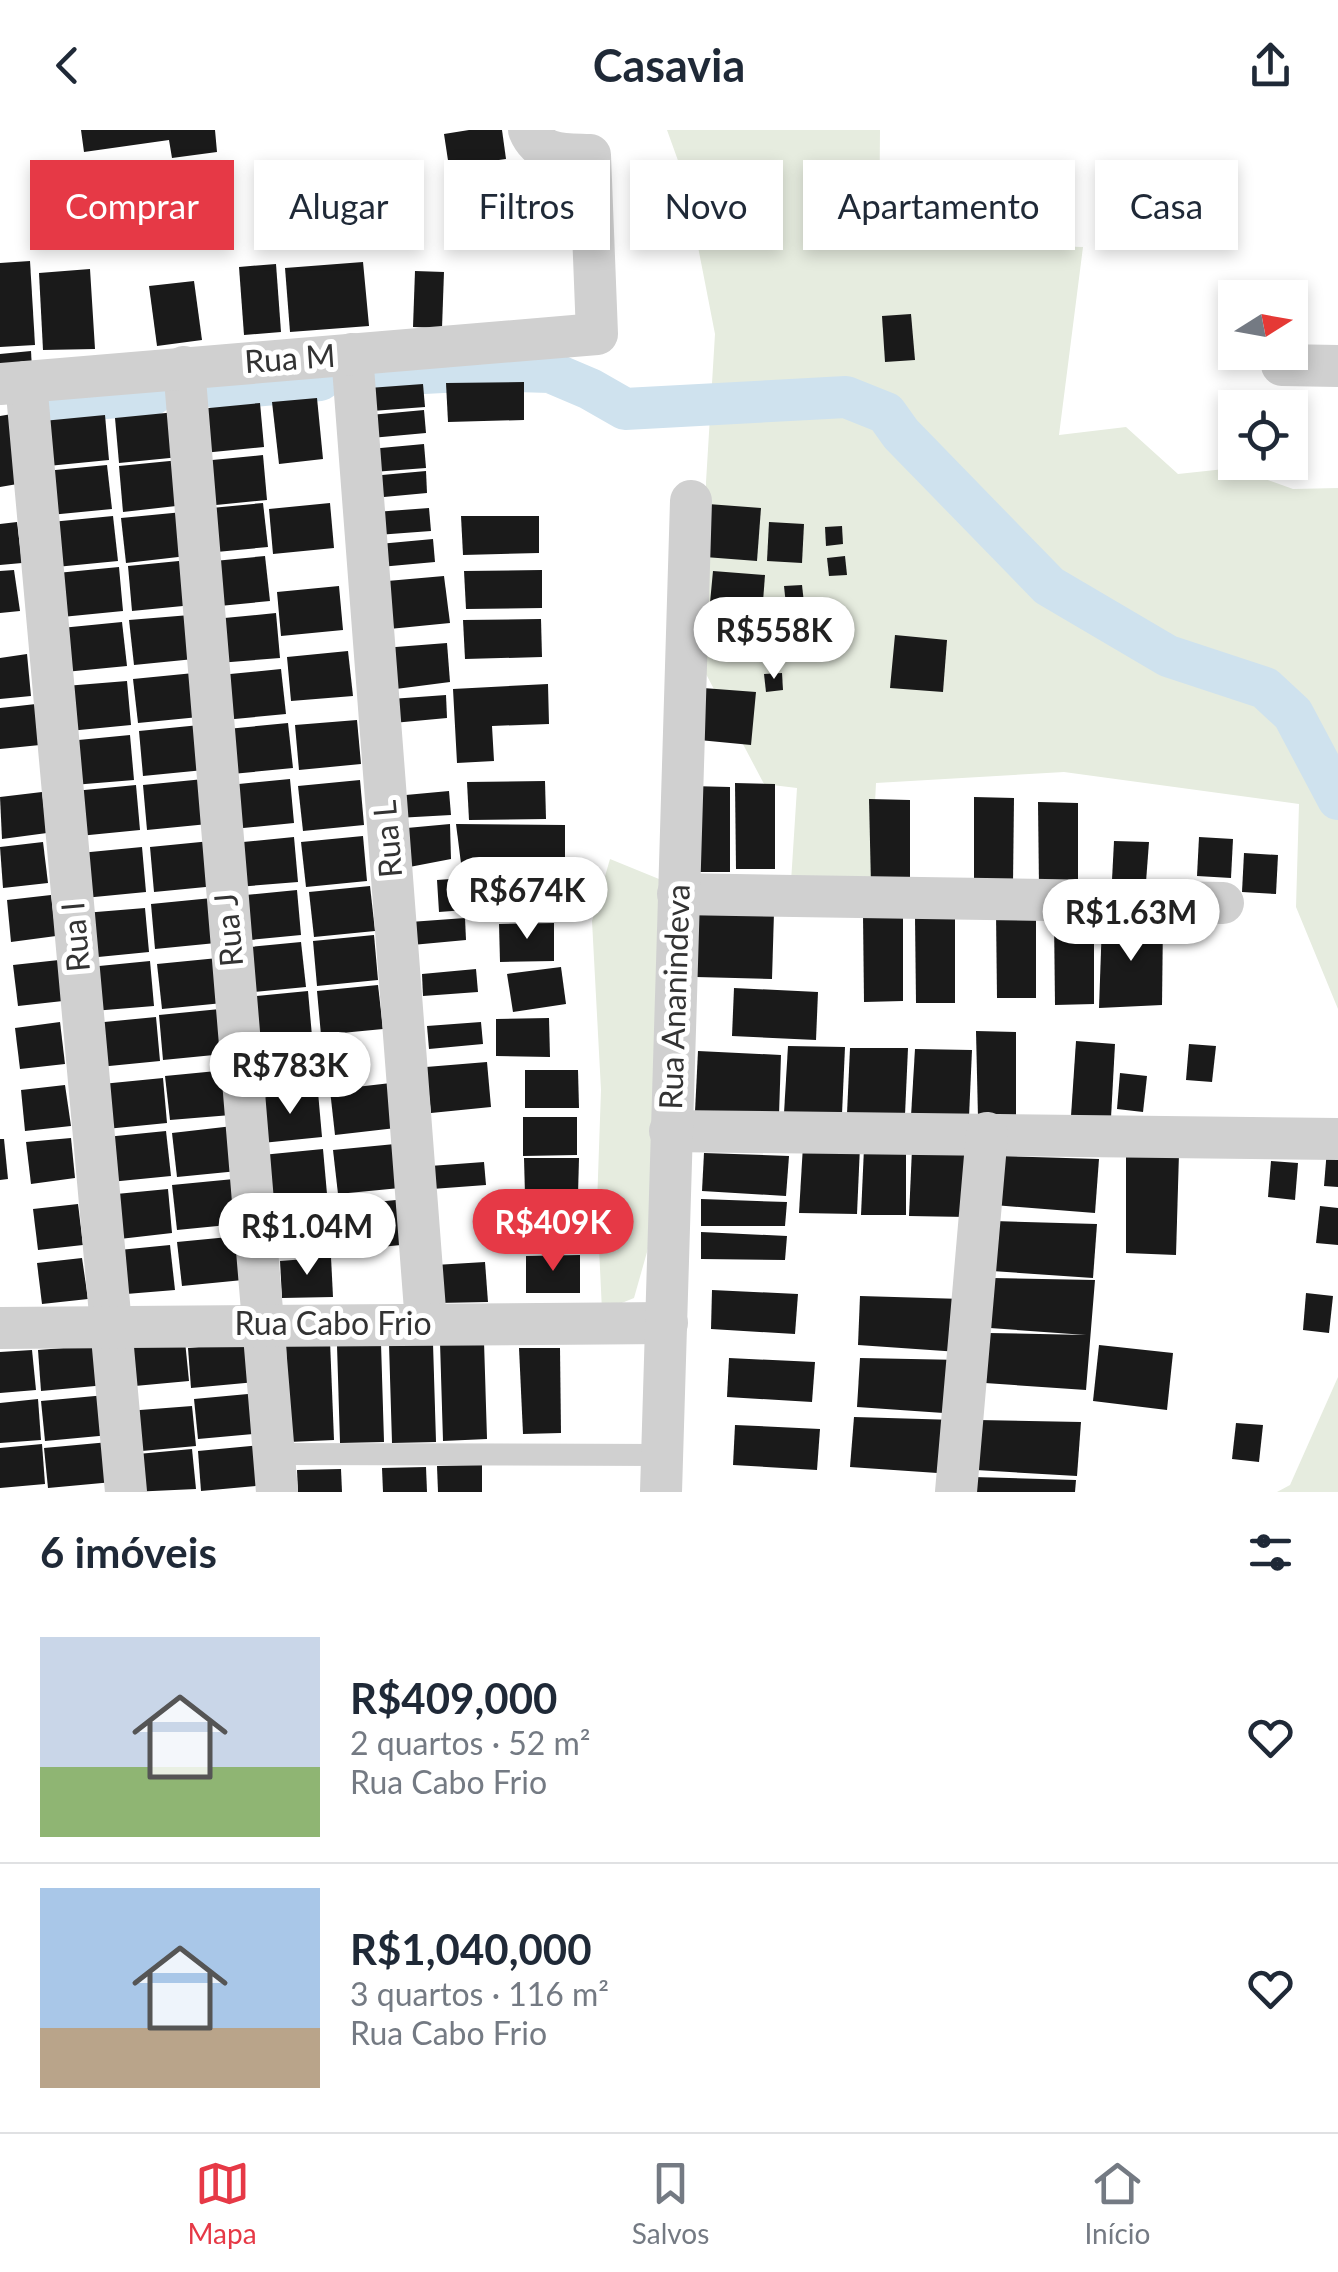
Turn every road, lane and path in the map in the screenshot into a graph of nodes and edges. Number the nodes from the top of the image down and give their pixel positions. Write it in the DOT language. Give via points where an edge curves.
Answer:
graph roads {
  1 [pos="529,130"];
  2 [pos="352,354"];
  3 [pos="1308,365"];
  4 [pos="1338,366"];
  5 [pos="184,367"];
  6 [pos="13,383"];
  7 [pos="691,501"];
  8 [pos="678,894"];
  9 [pos="1223,903"];
  10 [pos="670,1131"];
  11 [pos="987,1133"];
  12 [pos="1338,1139"];
  13 [pos="426,1323"];
  14 [pos="666,1323"];
  15 [pos="260,1324"];
  16 [pos="110,1326"];
  17 [pos="0,1328"];
  18 [pos="274,1473"];
  19 [pos="662,1474"];
  20 [pos="126,1492"];
  21 [pos="956,1492"];
  1 -- 2 [label="street, Rua M" via="549,153 590,155 598,334"];
  2 -- 5 [label="street, Rua M"];
  2 -- 13 [label="street, Rua L"];
  3 -- 4 [label="street"];
  5 -- 6 [label="street, Rua M"];
  5 -- 15 [label="street, Rua J"];
  6 -- 16 [label="street, Rua I"];
  7 -- 8 [label="street, Rua Ananindeva"];
  8 -- 9 [label="street"];
  8 -- 10 [label="street, Rua Ananindeva"];
  10 -- 11 [label="street"];
  10 -- 14 [label="street, Rua Ananindeva"];
  11 -- 12 [label="street"];
  11 -- 21 [label="street"];
  13 -- 14 [label="street, Rua Cabo Frio"];
  13 -- 15 [label="street, Rua Cabo Frio"];
  14 -- 19 [label="street, Rua Ananindeva"];
  15 -- 16 [label="street, Rua Cabo Frio"];
  15 -- 18 [label="street, Rua J"];
  16 -- 17 [label="street, Rua Cabo Frio"];
  16 -- 20 [label="street, Rua I"];
  18 -- 19 [label="lane"];
}
